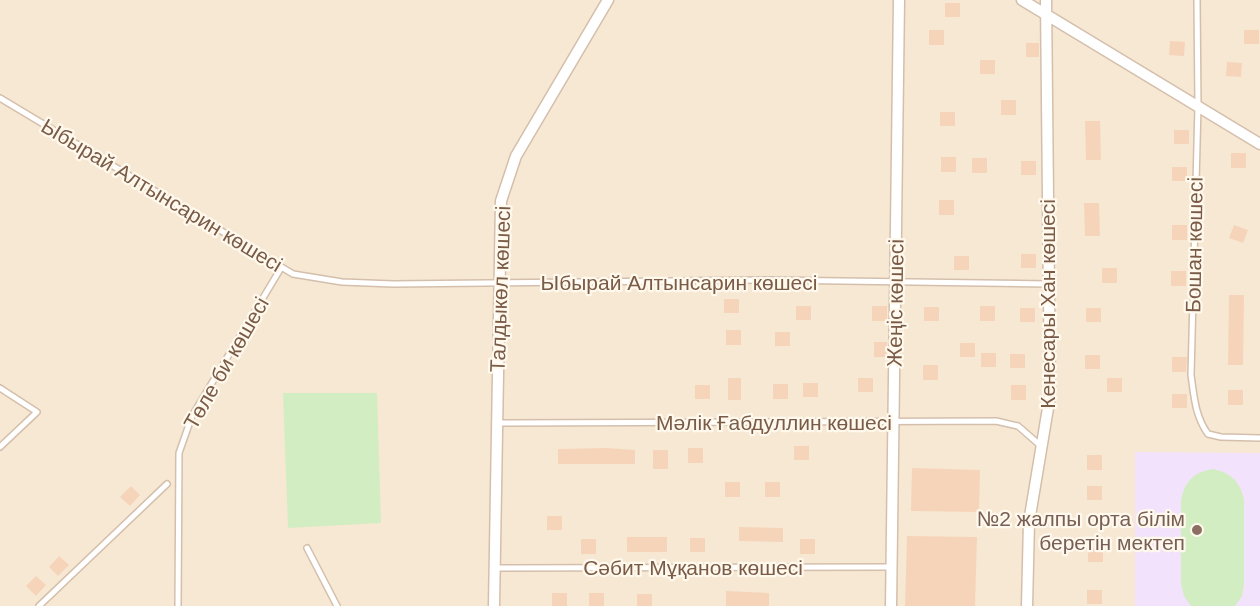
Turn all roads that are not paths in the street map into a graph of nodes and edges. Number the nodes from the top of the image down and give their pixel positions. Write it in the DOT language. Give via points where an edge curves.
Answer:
graph roads {
  1 [pos="608,0"];
  2 [pos="899,0"];
  3 [pos="1022,0"];
  4 [pos="1047,0"];
  5 [pos="1197,0"];
  6 [pos="1045,14"];
  7 [pos="0,98"];
  8 [pos="1198,106"];
  9 [pos="1260,144"];
  10 [pos="281,268"];
  11 [pos="498,282"];
  12 [pos="896,282"];
  13 [pos="1048,284"];
  14 [pos="0,388"];
  15 [pos="893,422"];
  16 [pos="496,423"];
  17 [pos="1260,438"];
  18 [pos="0,447"];
  19 [pos="1043,449"];
  20 [pos="167,484"];
  21 [pos="307,548"];
  22 [pos="892,567"];
  23 [pos="494,568"];
  24 [pos="39,606"];
  25 [pos="177,606"];
  26 [pos="337,606"];
  27 [pos="494,606"];
  28 [pos="891,606"];
  29 [pos="1027,606"];
  1 -- 11 [label="street, Талдыкөл көшесі" via="516,156 501,201"];
  2 -- 12 [label="street, Жеңіс көшесі"];
  3 -- 6 [label="street"];
  4 -- 6 [label="street, Кенесары Хан көшесі"];
  5 -- 8 [label="lane, Бошан көшесі"];
  6 -- 8 [label="street"];
  6 -- 13 [label="street, Кенесары Хан көшесі"];
  7 -- 10 [label="lane, Ыбырай Алтынсарин көшесі"];
  8 -- 9 [label="street"];
  8 -- 17 [label="lane, Бошан көшесі" via="1191,375 1194,402 1199,421 1208,434"];
  10 -- 11 [label="lane, Ыбырай Алтынсарин көшесі" via="293,274 342,282"];
  10 -- 25 [label="lane, Төле би көшесі" via="192,416 179,453"];
  11 -- 12 [label="lane, Ыбырай Алтынсарин көшесі"];
  11 -- 16 [label="street, Талдыкөл көшесі"];
  12 -- 13 [label="lane, Ыбырай Алтынсарин көшесі"];
  12 -- 15 [label="street, Жеңіс көшесі"];
  13 -- 19 [label="street, Кенесары Хан көшесі" via="1050,396"];
  14 -- 18 [label="lane" via="37,412"];
  15 -- 16 [label="lane, Мәлік Ғабдуллин көшесі"];
  15 -- 19 [label="lane, Мәлік Ғабдуллин көшесі" via="996,421 1018,426"];
  15 -- 22 [label="street, Жеңіс көшесі"];
  16 -- 23 [label="street, Талдыкөл көшесі"];
  19 -- 29 [label="street, Кенесары Хан көшесі" via="1029,522"];
  20 -- 24 [label="lane"];
  21 -- 26 [label="lane"];
  22 -- 23 [label="lane, Сәбит Мұқанов көшесі"];
  22 -- 28 [label="street, Жеңіс көшесі"];
  23 -- 27 [label="street, Талдыкөл көшесі"];
}
